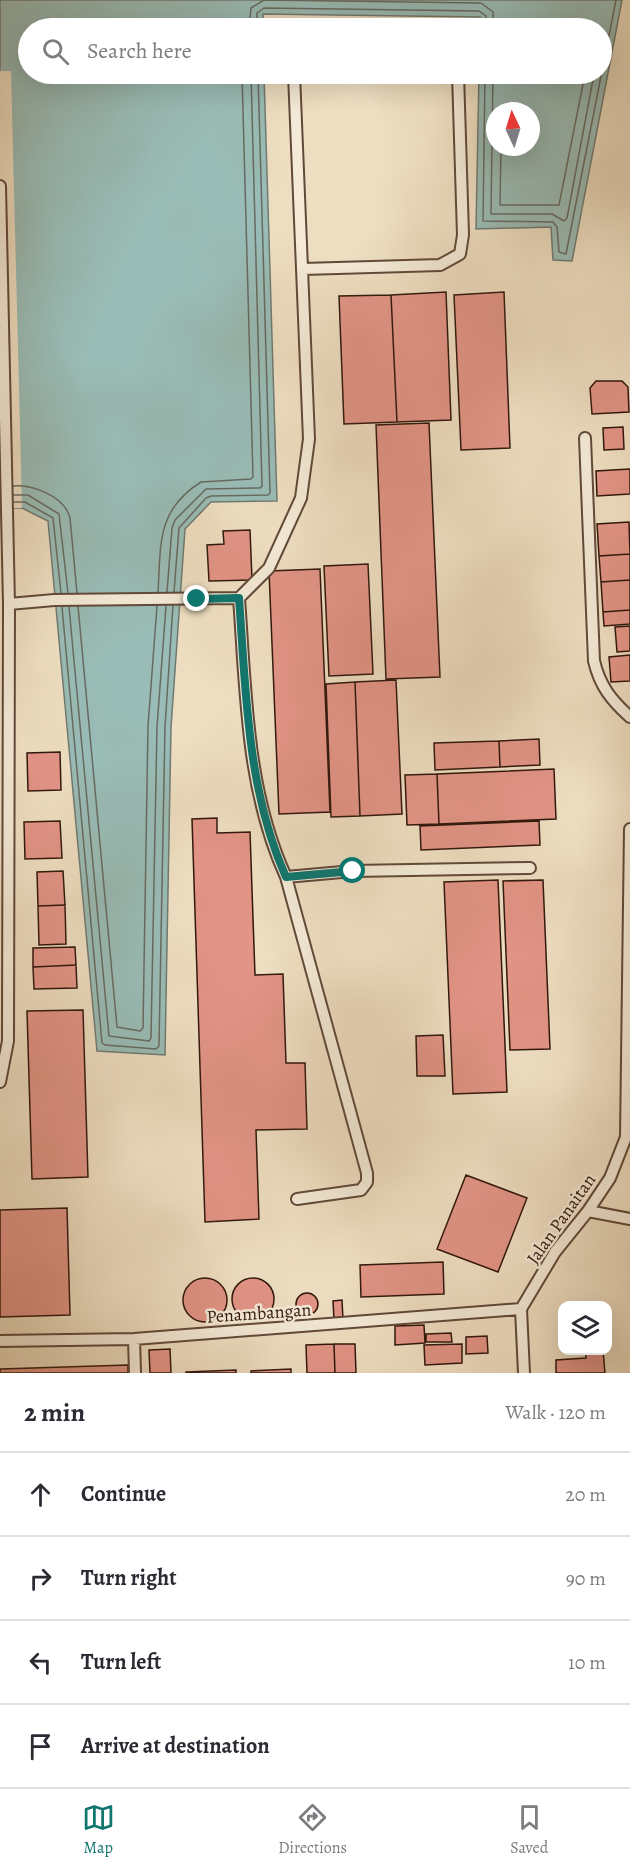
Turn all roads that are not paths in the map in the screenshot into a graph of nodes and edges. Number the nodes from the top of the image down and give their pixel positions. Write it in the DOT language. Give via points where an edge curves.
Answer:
graph roads {
  1 [pos="294,84"];
  2 [pos="458,84"];
  3 [pos="0,186"];
  4 [pos="303,268"];
  5 [pos="585,438"];
  6 [pos="239,598"];
  7 [pos="9,604"];
  8 [pos="630,717"];
  9 [pos="630,829"];
  10 [pos="530,868"];
  11 [pos="629,876"];
  12 [pos="286,877"];
  13 [pos="0,1082"];
  14 [pos="628,1136"];
  15 [pos="297,1199"];
  16 [pos="588,1211"];
  17 [pos="630,1219"];
  18 [pos="520,1310"];
  19 [pos="134,1339"];
  20 [pos="0,1341"];
  21 [pos="135,1373"];
  22 [pos="525,1373"];
  1 -- 4 [label="lane"];
  2 -- 4 [label="lane" via="463,235 460,254 440,266"];
  3 -- 7 [label="lane"];
  4 -- 6 [label="lane" via="309,439 301,498 269,568"];
  5 -- 8 [label="lane" via="594,661 598,679 610,699"];
  6 -- 7 [label="lane"];
  6 -- 12 [label="lane" via="250,732 262,815"];
  7 -- 13 [label="lane" via="8,1041"];
  9 -- 11 [label="lane, Jalan Panaitan"];
  10 -- 12 [label="lane" via="353,871"];
  11 -- 14 [label="lane, Jalan Panaitan"];
  12 -- 15 [label="lane" via="367,1173 361,1190"];
  14 -- 16 [label="lane, Jalan Panaitan" via="610,1178"];
  16 -- 17 [label="lane"];
  16 -- 18 [label="lane, Jalan Panaitan" via="555,1252"];
  18 -- 19 [label="lane, Penambangan"];
  18 -- 22 [label="lane"];
  19 -- 20 [label="lane, Penambangan"];
  19 -- 21 [label="lane"];
}
